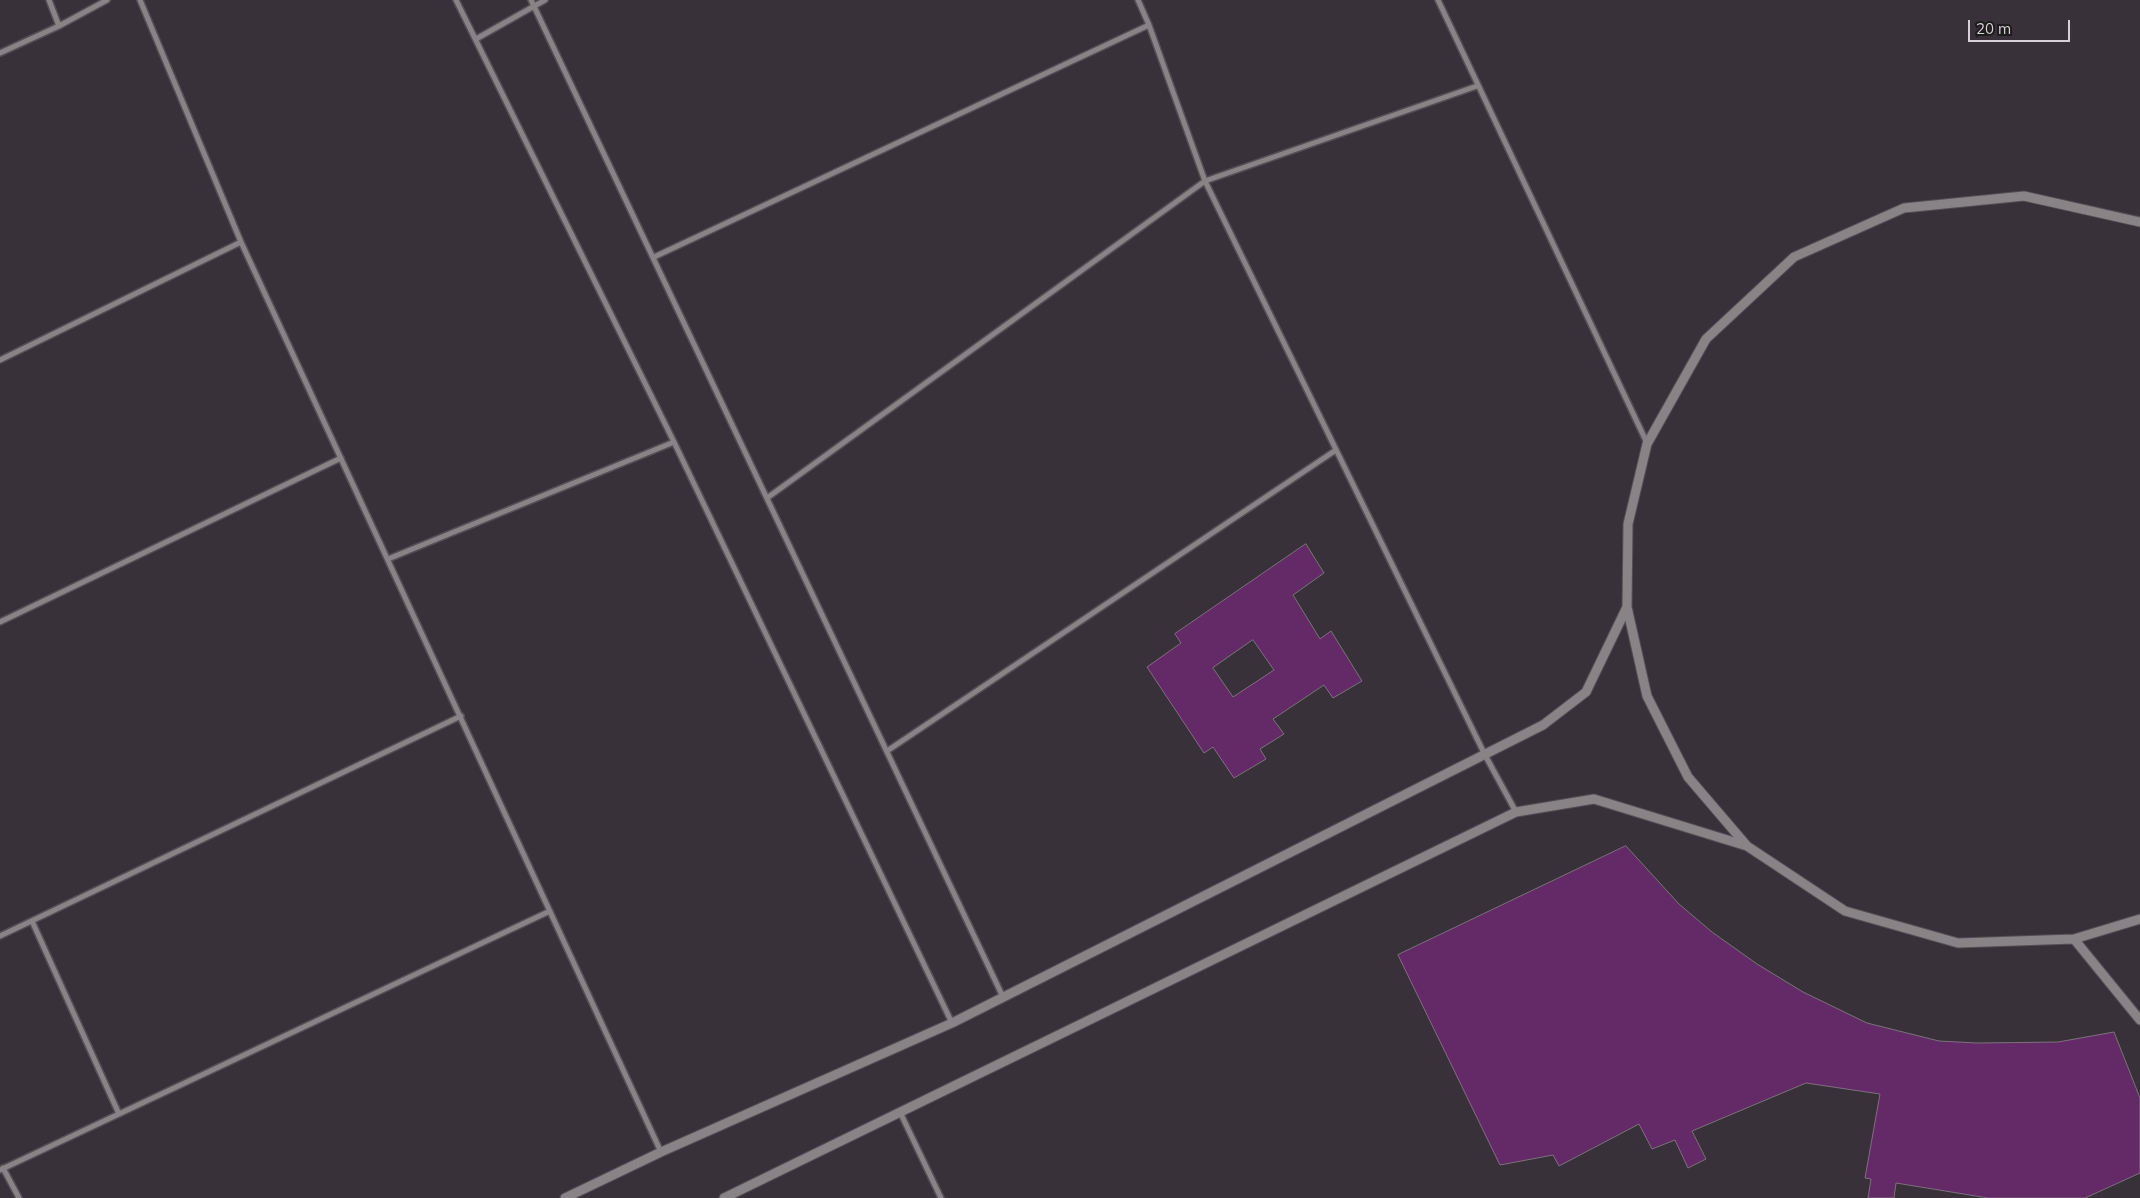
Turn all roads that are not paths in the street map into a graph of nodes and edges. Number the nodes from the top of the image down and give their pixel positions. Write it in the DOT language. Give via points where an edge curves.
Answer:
graph roads {
  1 [pos="49,0"];
  2 [pos="107,0"];
  3 [pos="140,0"];
  4 [pos="456,0"];
  5 [pos="531,0"];
  6 [pos="546,0"];
  7 [pos="1138,0"];
  8 [pos="1438,0"];
  9 [pos="535,6"];
  10 [pos="1149,25"];
  11 [pos="59,26"];
  12 [pos="476,39"];
  13 [pos="0,53"];
  14 [pos="1477,86"];
  15 [pos="1205,181"];
  16 [pos="2140,222"];
  17 [pos="241,242"];
  18 [pos="654,257"];
  19 [pos="0,360"];
  20 [pos="674,442"];
  21 [pos="1647,444"];
  22 [pos="1336,450"];
  23 [pos="341,458"];
  24 [pos="767,498"];
  25 [pos="388,560"];
  26 [pos="1627,607"];
  27 [pos="0,622"];
  28 [pos="460,716"];
  29 [pos="887,751"];
  30 [pos="1485,755"];
  31 [pos="1516,812"];
  32 [pos="1747,846"];
  33 [pos="550,911"];
  34 [pos="2140,919"];
  35 [pos="32,920"];
  36 [pos="0,936"];
  37 [pos="2074,939"];
  38 [pos="1003,998"];
  39 [pos="2140,1020"];
  40 [pos="952,1023"];
  41 [pos="900,1111"];
  42 [pos="119,1114"];
  43 [pos="661,1152"];
  44 [pos="2,1169"];
  45 [pos="19,1198"];
  46 [pos="565,1198"];
  47 [pos="724,1198"];
  48 [pos="941,1198"];
  1 -- 11 [label="street"];
  2 -- 11 [label="street"];
  3 -- 17 [label="street"];
  4 -- 12 [label="street"];
  5 -- 9 [label="street"];
  6 -- 9 [label="street"];
  7 -- 10 [label="street"];
  8 -- 14 [label="street"];
  9 -- 12 [label="street"];
  9 -- 18 [label="street"];
  10 -- 15 [label="street"];
  10 -- 18 [label="street"];
  11 -- 13 [label="street"];
  12 -- 20 [label="street"];
  14 -- 15 [label="street"];
  14 -- 21 [label="street"];
  15 -- 22 [label="street"];
  15 -- 24 [label="street"];
  16 -- 21 [label="street" via="2024,196 1904,208 1802,253 1706,338"];
  17 -- 19 [label="street"];
  17 -- 23 [label="street"];
  18 -- 24 [label="street"];
  20 -- 25 [label="street"];
  20 -- 40 [label="street"];
  21 -- 26 [label="street" via="1628,524"];
  22 -- 29 [label="street"];
  22 -- 30 [label="street"];
  23 -- 25 [label="street"];
  23 -- 27 [label="street"];
  24 -- 29 [label="street"];
  25 -- 28 [label="street"];
  26 -- 30 [label="street" via="1586,692 1543,725"];
  26 -- 32 [label="street" via="1647,696 1688,777"];
  28 -- 33 [label="street"];
  28 -- 35 [label="street"];
  29 -- 38 [label="street"];
  30 -- 31 [label="street"];
  30 -- 38 [label="street"];
  31 -- 32 [label="street" via="1594,799"];
  31 -- 41 [label="street"];
  32 -- 37 [label="street" via="1854,914 1958,943"];
  33 -- 42 [label="street"];
  33 -- 43 [label="street"];
  34 -- 37 [label="street"];
  35 -- 36 [label="street"];
  35 -- 42 [label="street"];
  37 -- 39 [label="street"];
  38 -- 40 [label="street"];
  40 -- 43 [label="street"];
  41 -- 47 [label="street"];
  41 -- 48 [label="street"];
  42 -- 44 [label="street"];
  43 -- 46 [label="street"];
  44 -- 45 [label="street"];
}
